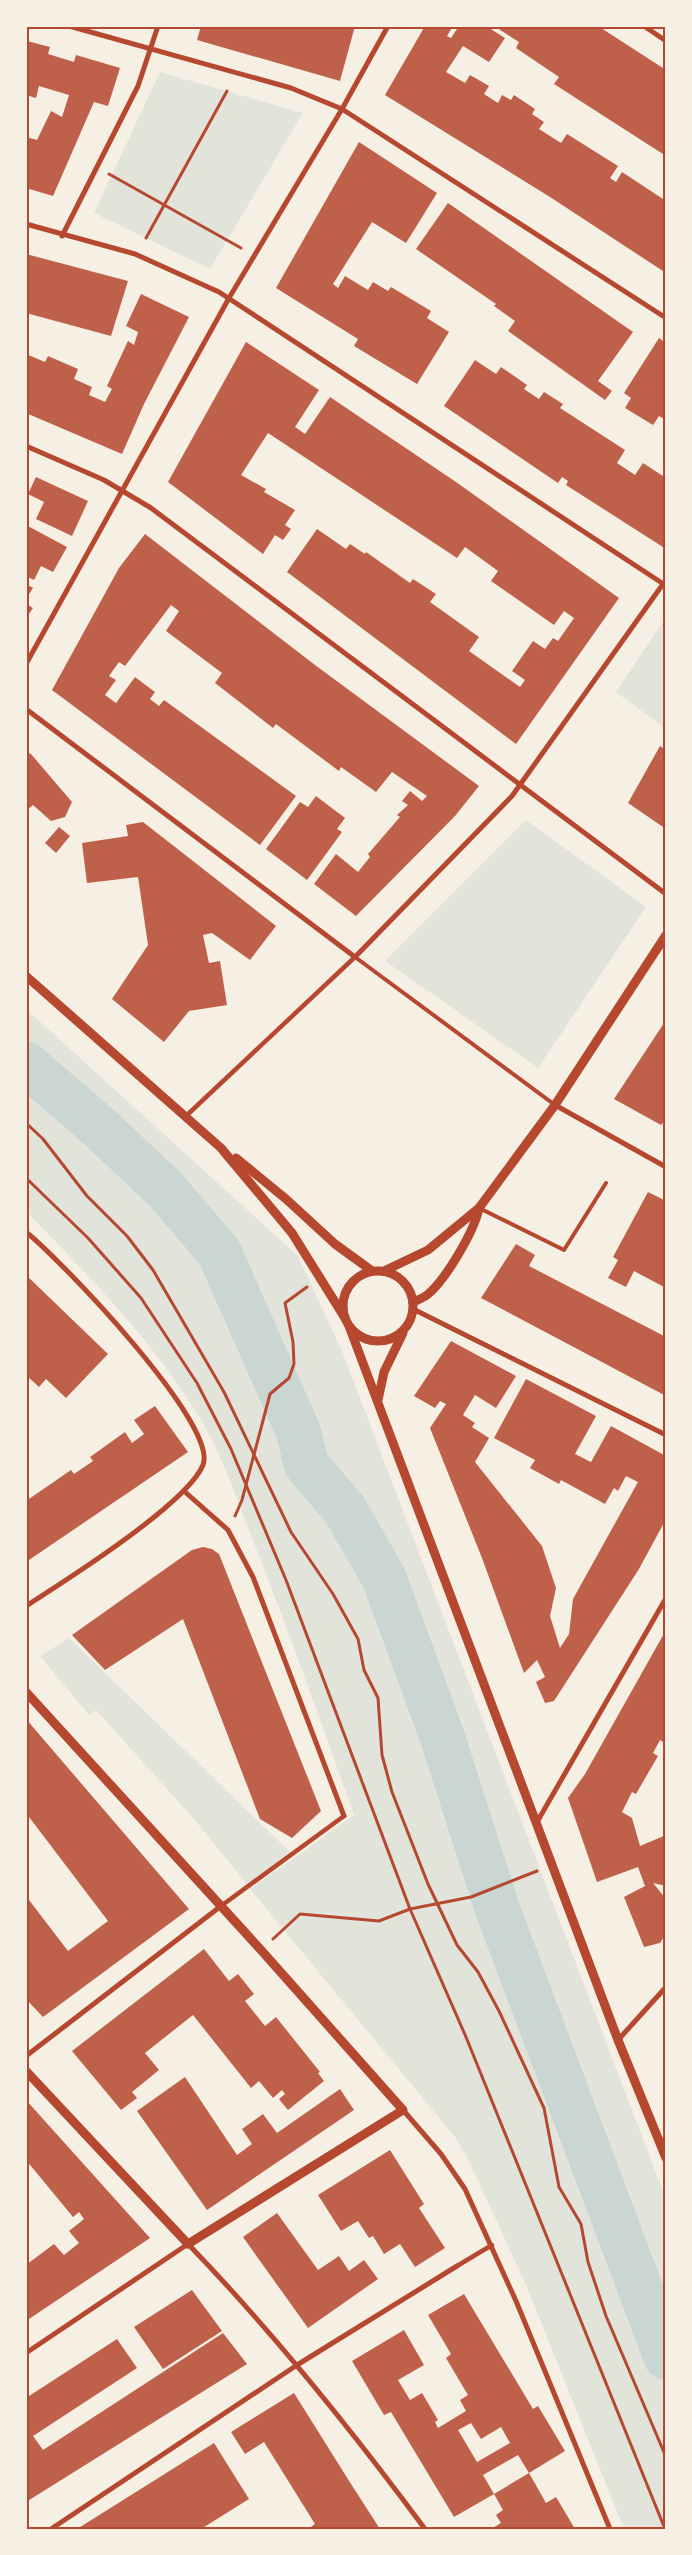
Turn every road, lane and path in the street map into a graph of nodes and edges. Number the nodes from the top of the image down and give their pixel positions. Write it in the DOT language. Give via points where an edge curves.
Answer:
graph roads {
  1 [pos="69,26"];
  2 [pos="158,26"];
  3 [pos="388,26"];
  4 [pos="644,26"];
  5 [pos="666,41"];
  6 [pos="150,49"];
  7 [pos="227,91"];
  8 [pos="342,109"];
  9 [pos="97,167"];
  10 [pos="165,204"];
  11 [pos="26,224"];
  12 [pos="62,236"];
  13 [pos="146,238"];
  14 [pos="255,256"];
  15 [pos="229,298"];
  16 [pos="666,318"];
  17 [pos="26,446"];
  18 [pos="122,490"];
  19 [pos="665,585"];
  20 [pos="26,664"];
  21 [pos="26,709"];
  22 [pos="521,786"];
  23 [pos="666,894"];
  24 [pos="666,935"];
  25 [pos="355,957"];
  26 [pos="26,976"];
  27 [pos="555,1105"];
  28 [pos="186,1116"];
  29 [pos="26,1123"];
  30 [pos="222,1148"];
  31 [pos="666,1168"];
  32 [pos="26,1178"];
  33 [pos="606,1183"];
  34 [pos="479,1208"];
  35 [pos="26,1232"];
  36 [pos="372,1271"];
  37 [pos="384,1271"];
  38 [pos="322,1277"];
  39 [pos="413,1305"];
  40 [pos="347,1322"];
  41 [pos="408,1325"];
  42 [pos="378,1400"];
  43 [pos="666,1435"];
  44 [pos="253,1455"];
  45 [pos="246,1483"];
  46 [pos="184,1491"];
  47 [pos="228,1530"];
  48 [pos="666,1598"];
  49 [pos="26,1606"];
  50 [pos="26,1692"];
  51 [pos="344,1816"];
  52 [pos="537,1822"];
  53 [pos="552,1862"];
  54 [pos="437,1903"];
  55 [pos="221,1906"];
  56 [pos="410,1910"];
  57 [pos="261,1950"];
  58 [pos="666,1987"];
  59 [pos="618,2040"];
  60 [pos="26,2056"];
  61 [pos="26,2071"];
  62 [pos="403,2110"];
  63 [pos="666,2158"];
  64 [pos="188,2244"];
  65 [pos="492,2245"];
  66 [pos="457,2266"];
  67 [pos="26,2353"];
  68 [pos="298,2365"];
  69 [pos="666,2457"];
  70 [pos="51,2529"];
  71 [pos="425,2529"];
  72 [pos="610,2529"];
  73 [pos="665,2529"];
  1 -- 6 [label="street"];
  2 -- 6 [label="street"];
  3 -- 8 [label="street"];
  4 -- 5 [label="street"];
  6 -- 8 [label="street" via="291,88"];
  6 -- 9 [label="street" via="138,86"];
  7 -- 10 [label="path"];
  8 -- 14 [label="street"];
  8 -- 16 [label="street"];
  9 -- 10 [label="path"];
  9 -- 12 [label="street"];
  10 -- 13 [label="path"];
  10 -- 14 [label="path"];
  11 -- 12 [label="street"];
  12 -- 15 [label="street" via="135,254"];
  14 -- 15 [label="street"];
  15 -- 18 [label="street"];
  15 -- 19 [label="street"];
  17 -- 18 [label="street"];
  18 -- 20 [label="street"];
  18 -- 22 [label="street" via="176,526"];
  19 -- 22 [label="street"];
  21 -- 25 [label="street"];
  22 -- 23 [label="street"];
  22 -- 25 [label="street"];
  24 -- 27 [label="street"];
  25 -- 27 [label="lane"];
  25 -- 28 [label="street"];
  26 -- 28 [label="street"];
  27 -- 31 [label="street"];
  27 -- 34 [label="street"];
  28 -- 30 [label="street"];
  29 -- 44 [label="path" via="43,1139 87,1196 127,1236 153,1270 224,1392"];
  30 -- 36 [label="street" via="256,1173 335,1244"];
  30 -- 38 [label="street" via="292,1232"];
  32 -- 45 [label="path" via="88,1238 141,1298 197,1383"];
  33 -- 34 [label="lane" via="564,1250"];
  34 -- 37 [label="street" via="428,1250"];
  34 -- 39 [label="street" via="472,1231 441,1280"];
  35 -- 46 [label="street" via="120,1326 197,1435 205,1453 204,1463"];
  36 -- 37 [label="street"];
  36 -- 40 [label="street" via="361,1275 348,1288 343,1306"];
  37 -- 39 [label="street" via="404,1282"];
  38 -- 40 [label="street"];
  38 -- 44 [label="path" via="285,1304 294,1364 288,1378 270,1394"];
  39 -- 41 [label="street"];
  39 -- 43 [label="street"];
  40 -- 41 [label="street" via="358,1335 376,1341 394,1337"];
  40 -- 42 [label="street"];
  41 -- 42 [label="street" via="390,1356"];
  42 -- 52 [label="street"];
  44 -- 45 [label="path"];
  44 -- 54 [label="path" via="291,1532 333,1594 358,1639 364,1670 378,1698 382,1755 392,1792"];
  45 -- 47 [label="path"];
  45 -- 56 [label="path" via="286,1580"];
  46 -- 47 [label="street"];
  46 -- 49 [label="street" via="126,1537"];
  47 -- 51 [label="street" via="253,1577"];
  48 -- 52 [label="street"];
  50 -- 55 [label="street"];
  51 -- 55 [label="street"];
  52 -- 53 [label="street"];
  53 -- 54 [label="path" via="532,1874 471,1897"];
  53 -- 59 [label="street"];
  54 -- 56 [label="path"];
  54 -- 69 [label="path" via="457,1945 478,1972 499,2011 544,2108 558,2187 581,2224 588,2262 606,2316"];
  55 -- 57 [label="street"];
  55 -- 60 [label="street"];
  56 -- 57 [label="path" via="379,1920 300,1914"];
  56 -- 73 [label="path" via="466,2037"];
  57 -- 62 [label="street"];
  58 -- 59 [label="street"];
  59 -- 63 [label="street"];
  61 -- 64 [label="street"];
  62 -- 64 [label="street"];
  62 -- 65 [label="street" via="459,2178"];
  64 -- 67 [label="street"];
  64 -- 68 [label="street"];
  65 -- 66 [label="street"];
  65 -- 72 [label="street"];
  66 -- 68 [label="street"];
  68 -- 70 [label="street"];
  68 -- 71 [label="street"];
}
